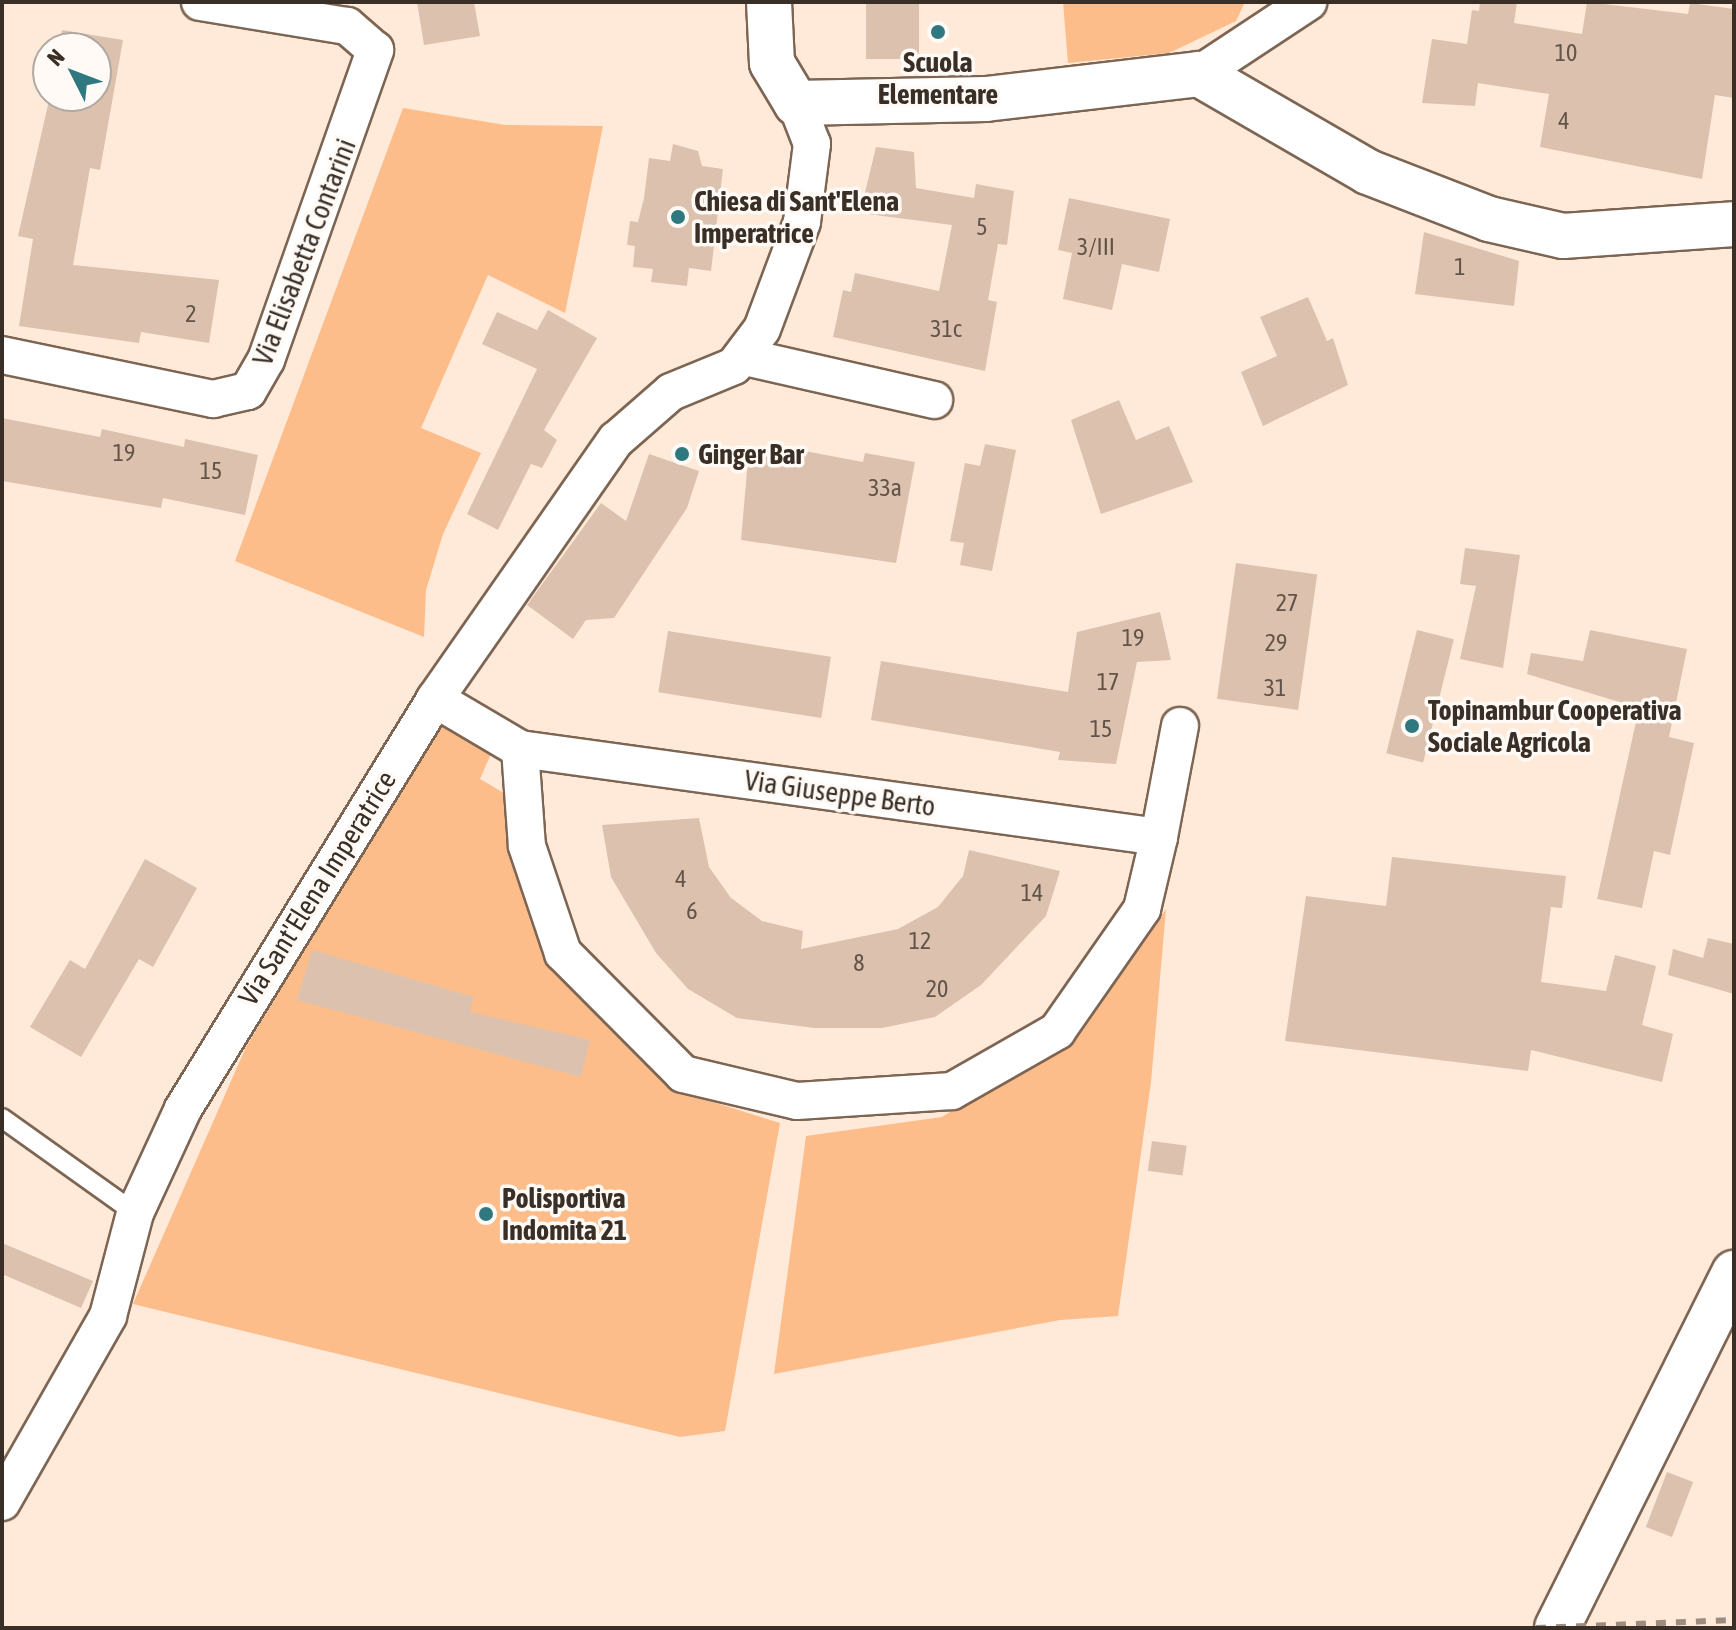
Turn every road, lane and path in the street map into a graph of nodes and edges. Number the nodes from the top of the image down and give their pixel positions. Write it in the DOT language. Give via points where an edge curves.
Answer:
graph roads {
  1 [pos="200,2"];
  2 [pos="769,2"];
  3 [pos="1308,2"];
  4 [pos="1199,74"];
  5 [pos="796,103"];
  6 [pos="1734,224"];
  7 [pos="2,355"];
  8 [pos="745,357"];
  9 [pos="934,400"];
  10 [pos="435,699"];
  11 [pos="1180,726"];
  12 [pos="520,749"];
  13 [pos="1159,837"];
  14 [pos="2,1118"];
  15 [pos="135,1213"];
  16 [pos="1734,1273"];
  17 [pos="2,1502"];
  18 [pos="1557,1628"];
  1 -- 7 [label="street, Via Elisabetta Contarini" via="347,26 375,50 266,360 248,391 213,399"];
  2 -- 5 [label="street" via="772,63"];
  3 -- 4 [label="street"];
  4 -- 5 [label="street" via="986,99"];
  4 -- 6 [label="street" via="1368,172 1489,219 1563,236"];
  5 -- 8 [label="street" via="812,144 802,222 762,329"];
  8 -- 9 [label="street"];
  8 -- 10 [label="street, Via Sant'Elena Imperatrice" via="671,392 616,440"];
  10 -- 12 [label="street, Via Giuseppe Berto"];
  10 -- 15 [label="street, Via Sant'Elena Imperatrice" via="183,1109"];
  11 -- 13 [label="street"];
  12 -- 13 [label="street, Via Giuseppe Berto"];
  12 -- 13 [label="street" via="527,846 563,953 683,1074 797,1101 952,1091 1057,1031 1142,909"];
  14 -- 15 [label="lane"];
  15 -- 17 [label="street, Via Sant'Elena Imperatrice" via="108,1316"];
  16 -- 18 [label="street"];
}
